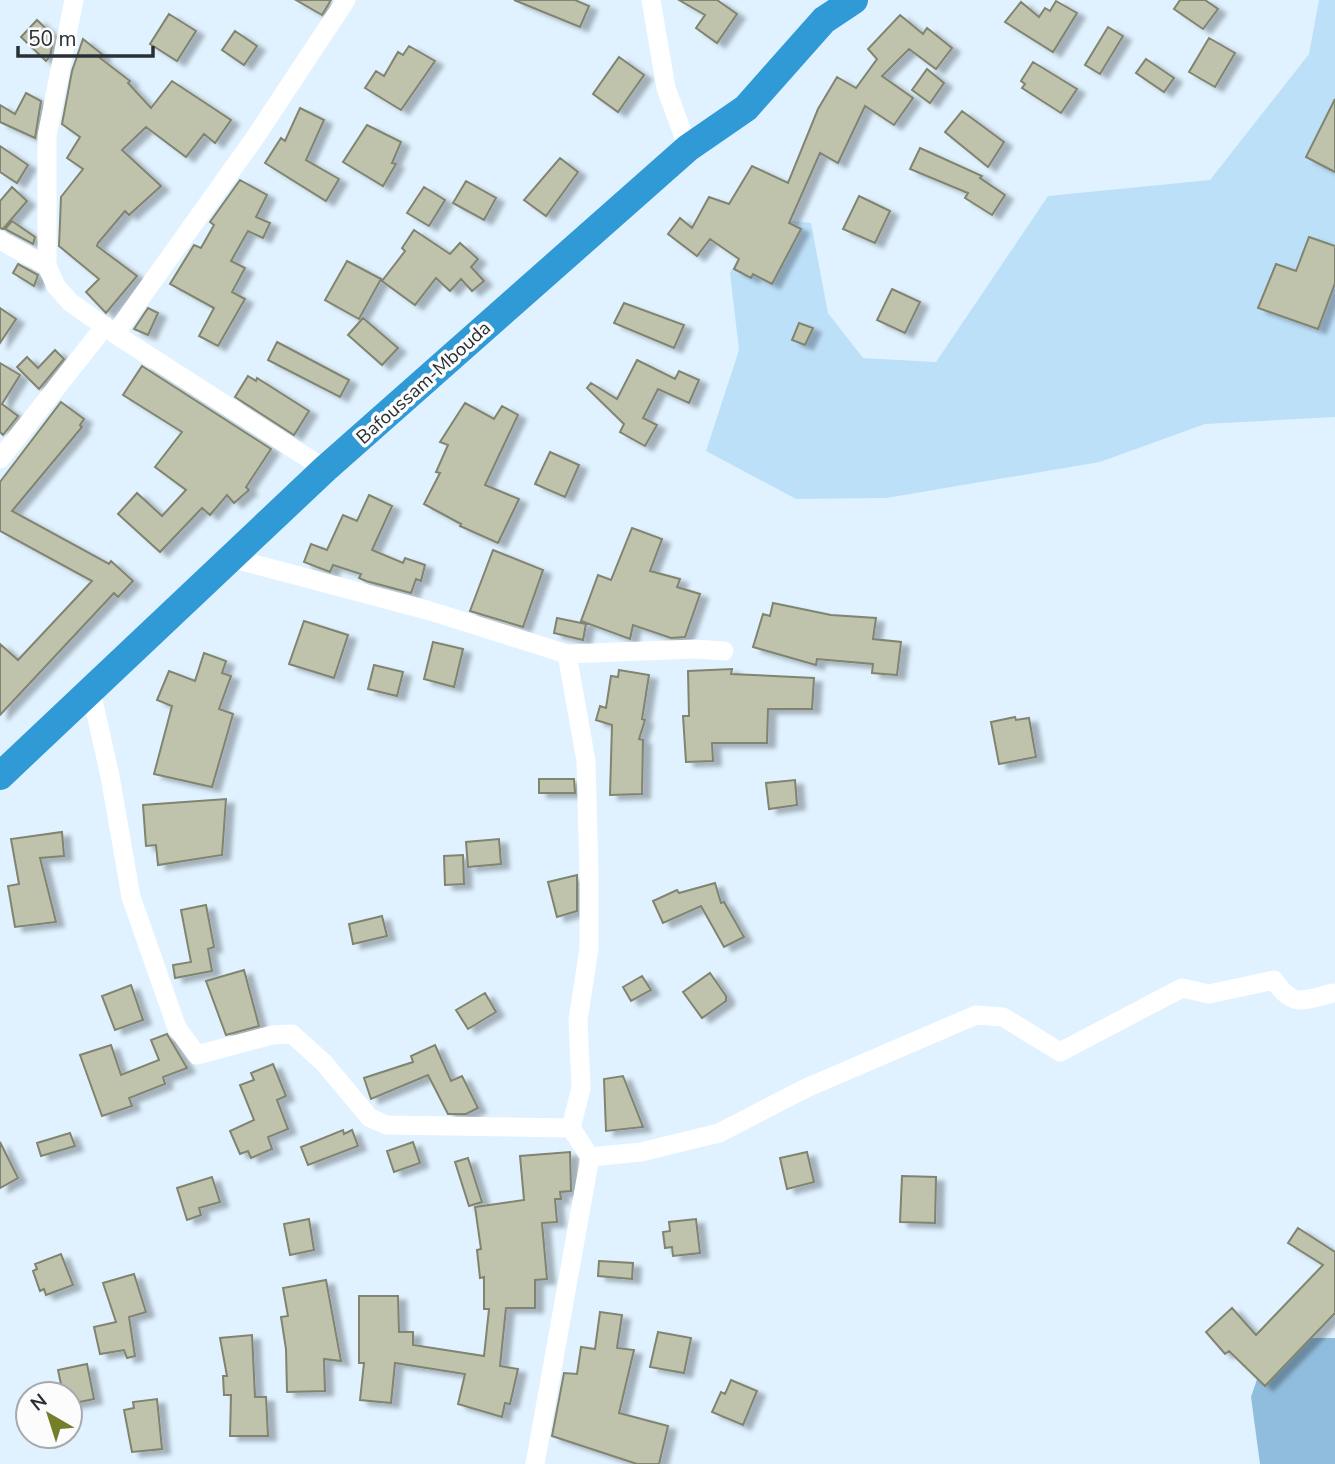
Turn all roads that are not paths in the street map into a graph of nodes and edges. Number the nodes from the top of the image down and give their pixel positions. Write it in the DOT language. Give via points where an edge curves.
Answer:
graph roads {
  1 [pos="74,0"];
  2 [pos="346,0"];
  3 [pos="651,0"];
  4 [pos="854,0"];
  5 [pos="688,148"];
  6 [pos="0,240"];
  7 [pos="47,266"];
  8 [pos="110,330"];
  9 [pos="0,459"];
  10 [pos="325,469"];
  11 [pos="232,558"];
  12 [pos="724,651"];
  13 [pos="567,654"];
  14 [pos="91,691"];
  15 [pos="0,776"];
  16 [pos="1333,993"];
  17 [pos="571,1128"];
  18 [pos="590,1157"];
  19 [pos="535,1464"];
  1 -- 7 [label="street" via="47,136"];
  2 -- 8 [label="street" via="254,139"];
  3 -- 5 [label="street" via="666,88"];
  4 -- 5 [label="highway, Bafoussam-Mbouda" via="824,20 746,108"];
  5 -- 10 [label="highway, Bafoussam-Mbouda"];
  6 -- 7 [label="street"];
  7 -- 8 [label="street" via="69,302"];
  8 -- 9 [label="street"];
  8 -- 10 [label="street"];
  10 -- 11 [label="highway, Bafoussam-Mbouda"];
  11 -- 13 [label="street" via="427,610"];
  11 -- 14 [label="highway, Bafoussam-Mbouda"];
  12 -- 13 [label="street"];
  13 -- 17 [label="street" via="586,761 589,874 589,950 578,1020 581,1088"];
  14 -- 15 [label="highway, Bafoussam-Mbouda"];
  14 -- 17 [label="street" via="131,897 166,1001 187,1046 197,1055 292,1034 324,1063 370,1118 387,1125"];
  16 -- 18 [label="street" via="1289,999 1274,980 1209,994 1182,988 1060,1052 1003,1017 976,1015 804,1089 719,1133 641,1152"];
  17 -- 18 [label="street"];
  18 -- 19 [label="street"];
}
